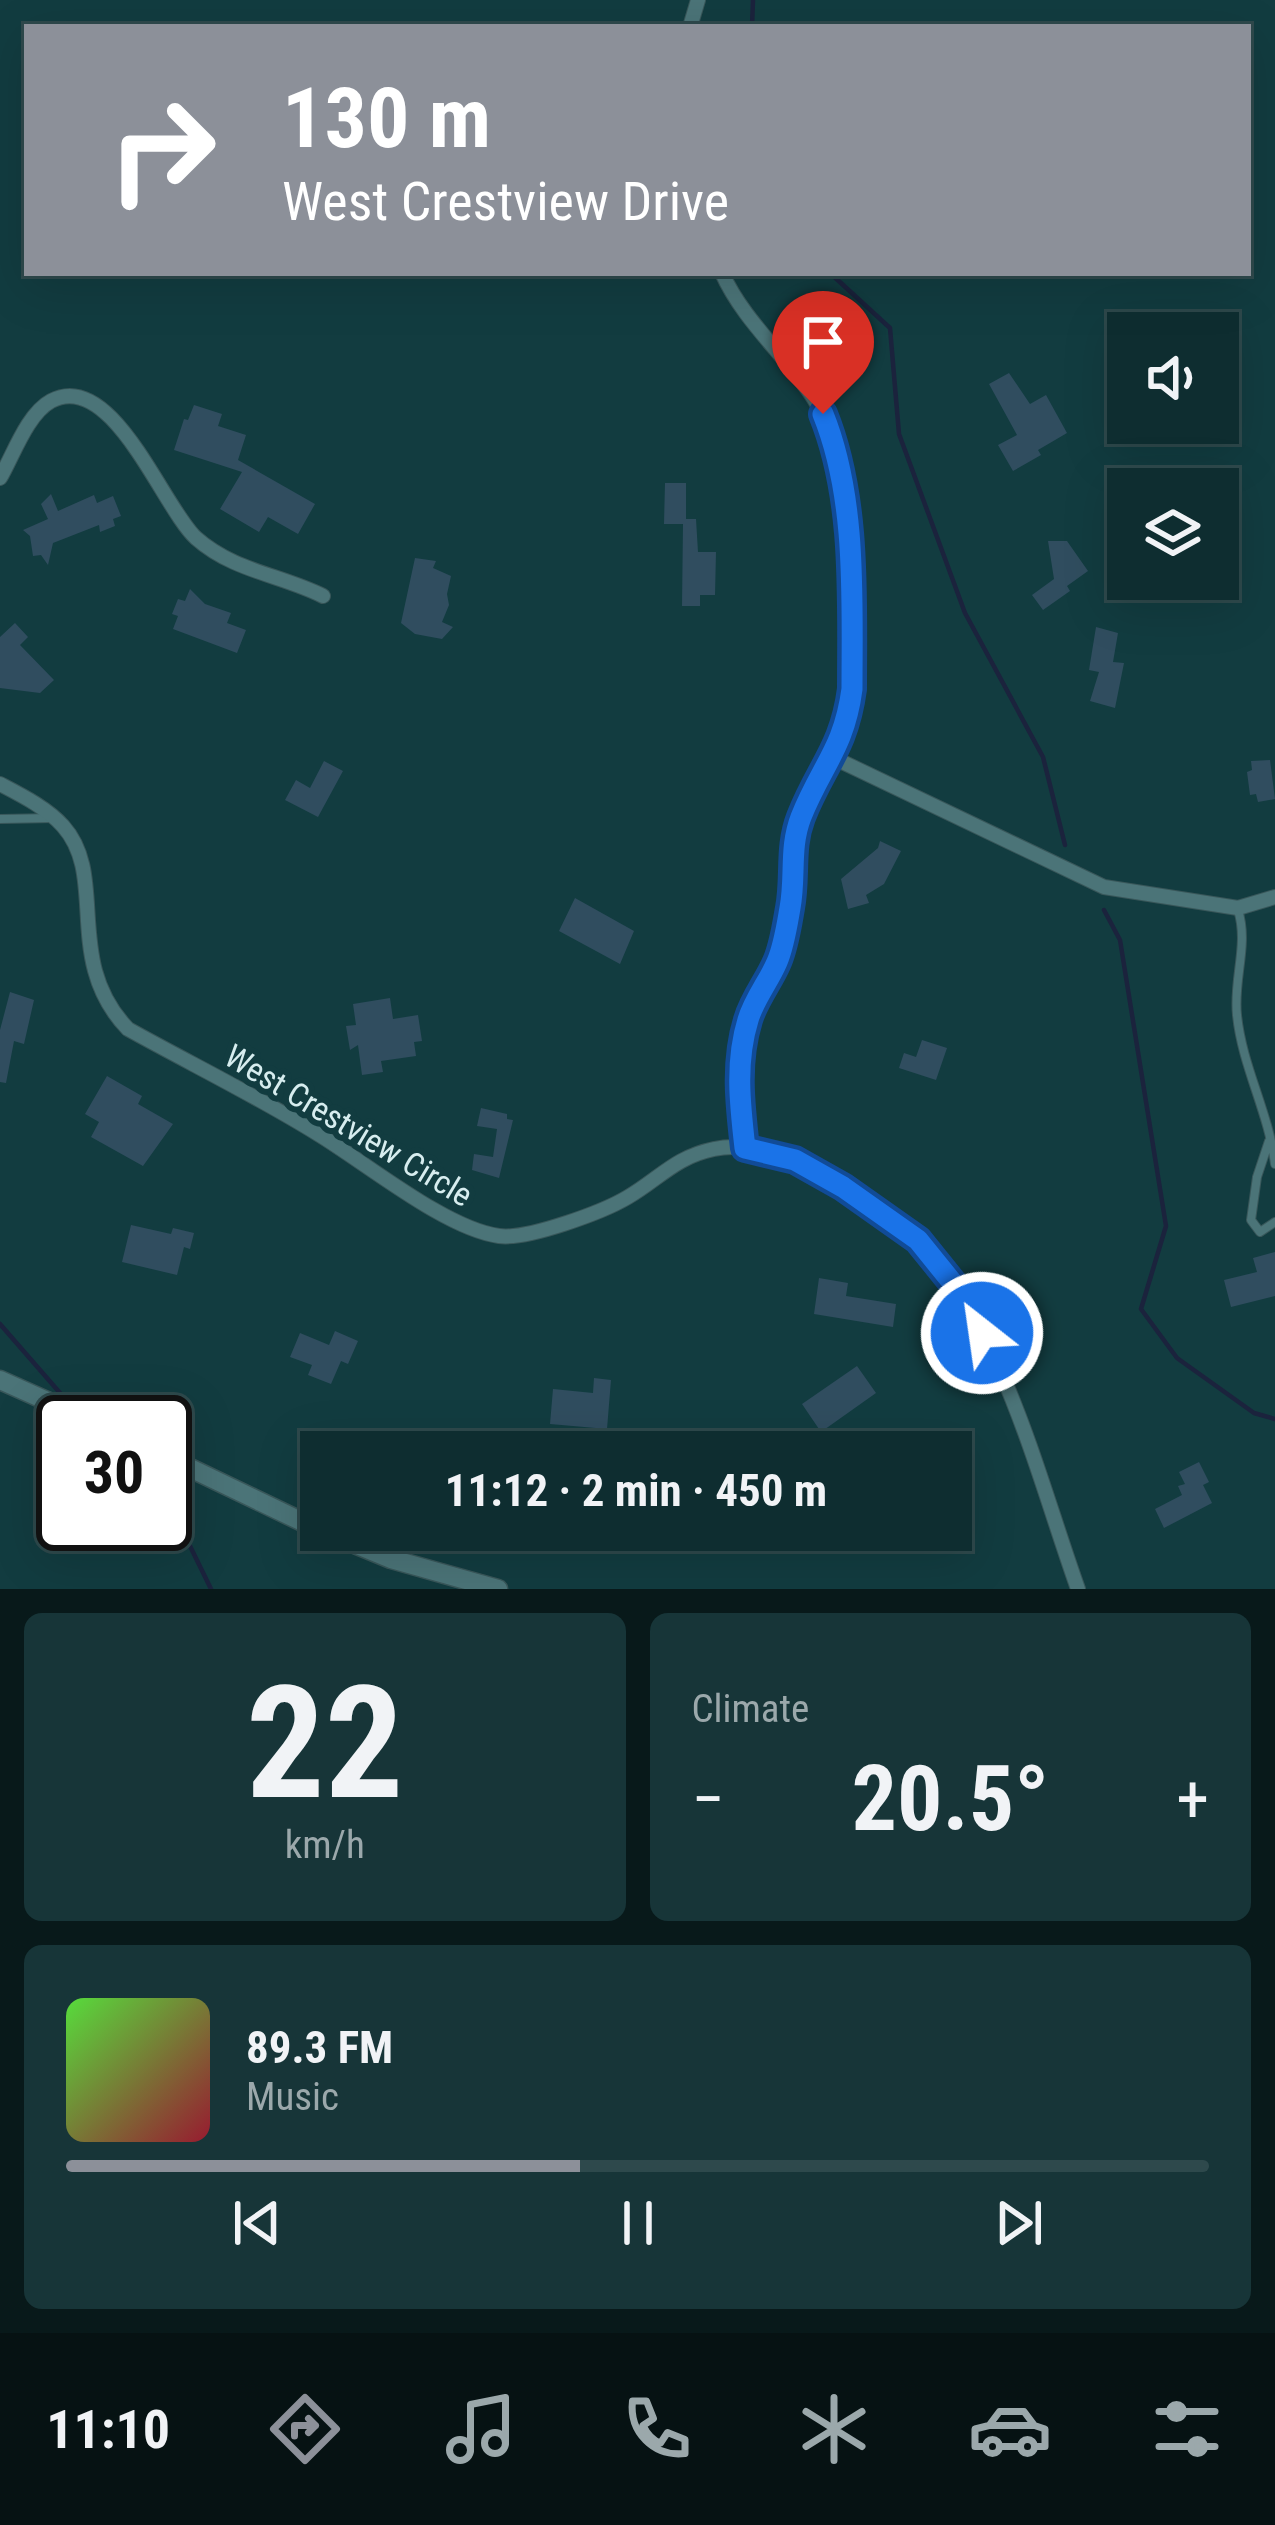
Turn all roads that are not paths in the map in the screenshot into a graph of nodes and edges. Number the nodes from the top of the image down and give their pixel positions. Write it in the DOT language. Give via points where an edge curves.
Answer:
graph roads {
  1 [pos="723,276"];
  2 [pos="0,478"];
  3 [pos="175,510"];
  4 [pos="161,520"];
  5 [pos="322,596"];
  6 [pos="834,758"];
  7 [pos="0,784"];
  8 [pos="0,818"];
  9 [pos="55,818"];
  10 [pos="1275,897"];
  11 [pos="1238,908"];
  12 [pos="1271,1134"];
  13 [pos="745,1148"];
  14 [pos="1275,1164"];
  15 [pos="1275,1222"];
  16 [pos="0,1380"];
  17 [pos="36,1396"];
  18 [pos="192,1469"];
  19 [pos="498,1589"];
  20 [pos="1078,1589"];
  1 -- 6 [label="street" via="801,376 839,454 852,671"];
  2 -- 3 [label="street" via="41,410 68,398 109,413"];
  3 -- 4 [label="street"];
  3 -- 5 [label="street" via="225,558"];
  6 -- 11 [label="street" via="1104,886"];
  6 -- 13 [label="street" via="802,814 779,959 748,1017 739,1099"];
  7 -- 9 [label="street"];
  8 -- 9 [label="lane"];
  9 -- 13 [label="street, West Crestview Circle" via="77,849 92,971 128,1029 314,1131 451,1219 498,1236 526,1236 627,1198 670,1164 716,1148"];
  10 -- 11 [label="street"];
  11 -- 12 [label="lane" via="1244,929 1237,1016"];
  12 -- 14 [label="lane"];
  12 -- 15 [label="lane" via="1251,1220 1260,1232"];
  13 -- 20 [label="street, West Crestview Circle" via="795,1160 843,1187 918,1240 964,1297 999,1369"];
  16 -- 17 [label="street"];
  18 -- 19 [label="street" via="351,1543"];
}
